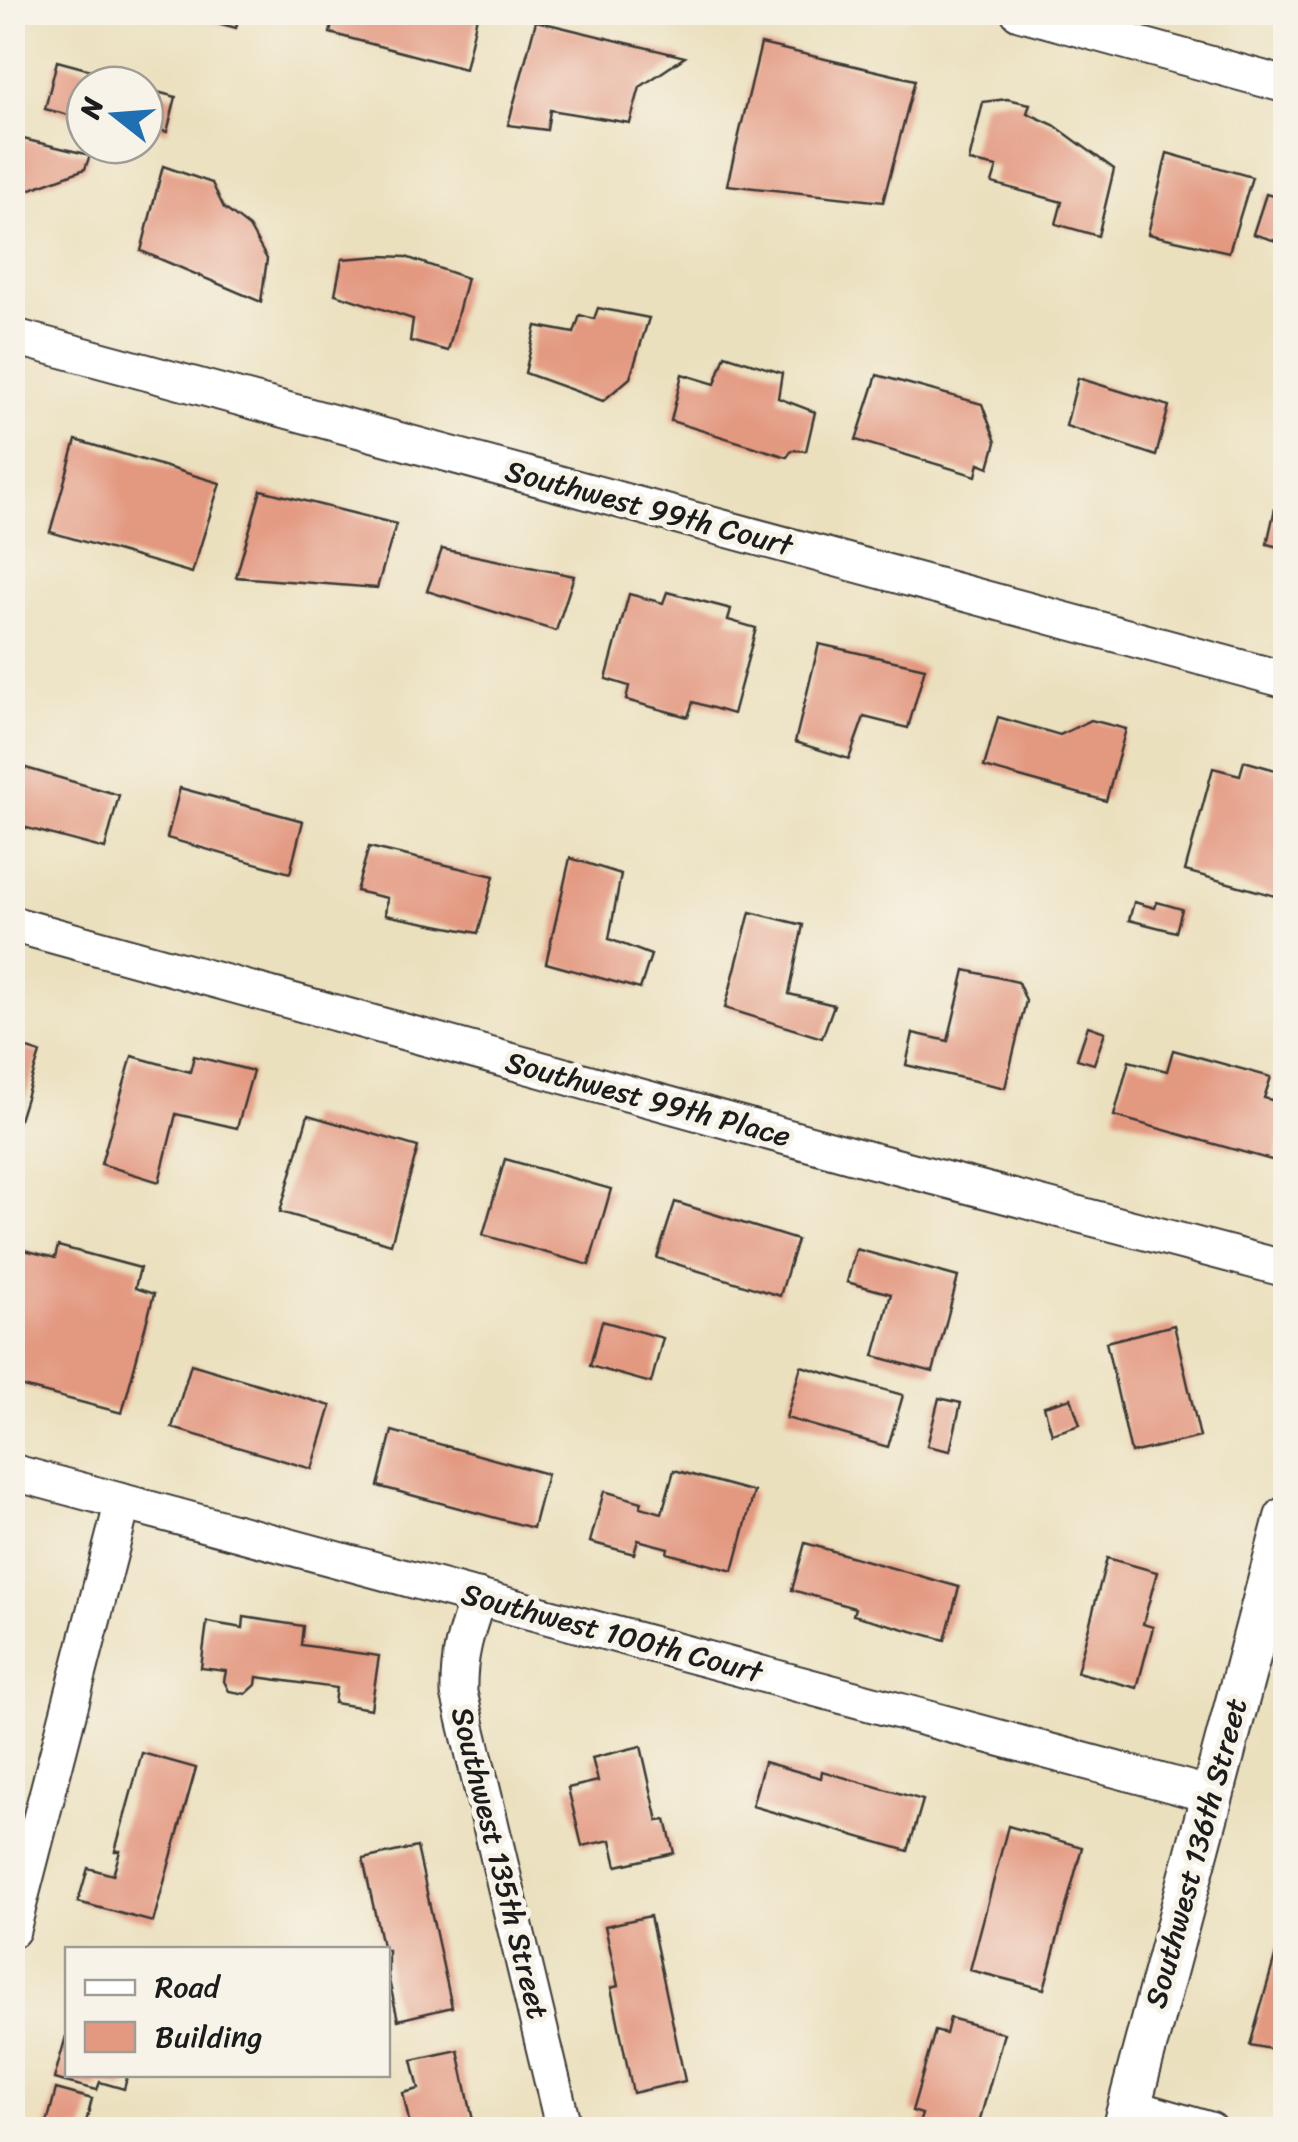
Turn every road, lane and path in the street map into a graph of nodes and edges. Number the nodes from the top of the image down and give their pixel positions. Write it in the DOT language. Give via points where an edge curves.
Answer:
graph roads {
  1 [pos="1019,12"];
  2 [pos="1286,85"];
  3 [pos="12,336"];
  4 [pos="1286,680"];
  5 [pos="12,924"];
  6 [pos="1286,1269"];
  7 [pos="12,1472"];
  8 [pos="123,1502"];
  9 [pos="1286,1518"];
  10 [pos="1279,1573"];
  11 [pos="478,1597"];
  12 [pos="1211,1795"];
  13 [pos="12,1930"];
  14 [pos="1126,2118"];
  15 [pos="564,2130"];
  16 [pos="1210,2130"];
  1 -- 2 [label="street"];
  3 -- 4 [label="street, Southwest 99th Court"];
  5 -- 6 [label="street, Southwest 99th Place"];
  7 -- 8 [label="street, Southwest 100th Court"];
  8 -- 11 [label="street, Southwest 100th Court"];
  8 -- 13 [label="street"];
  9 -- 10 [label="street, Southwest 136th Street"];
  10 -- 12 [label="street, Southwest 136th Street"];
  11 -- 12 [label="street, Southwest 100th Court"];
  11 -- 15 [label="street, Southwest 135th Street" via="462,1643 459,1694"];
  12 -- 14 [label="street, Southwest 136th Street"];
  14 -- 16 [label="street"];
}
